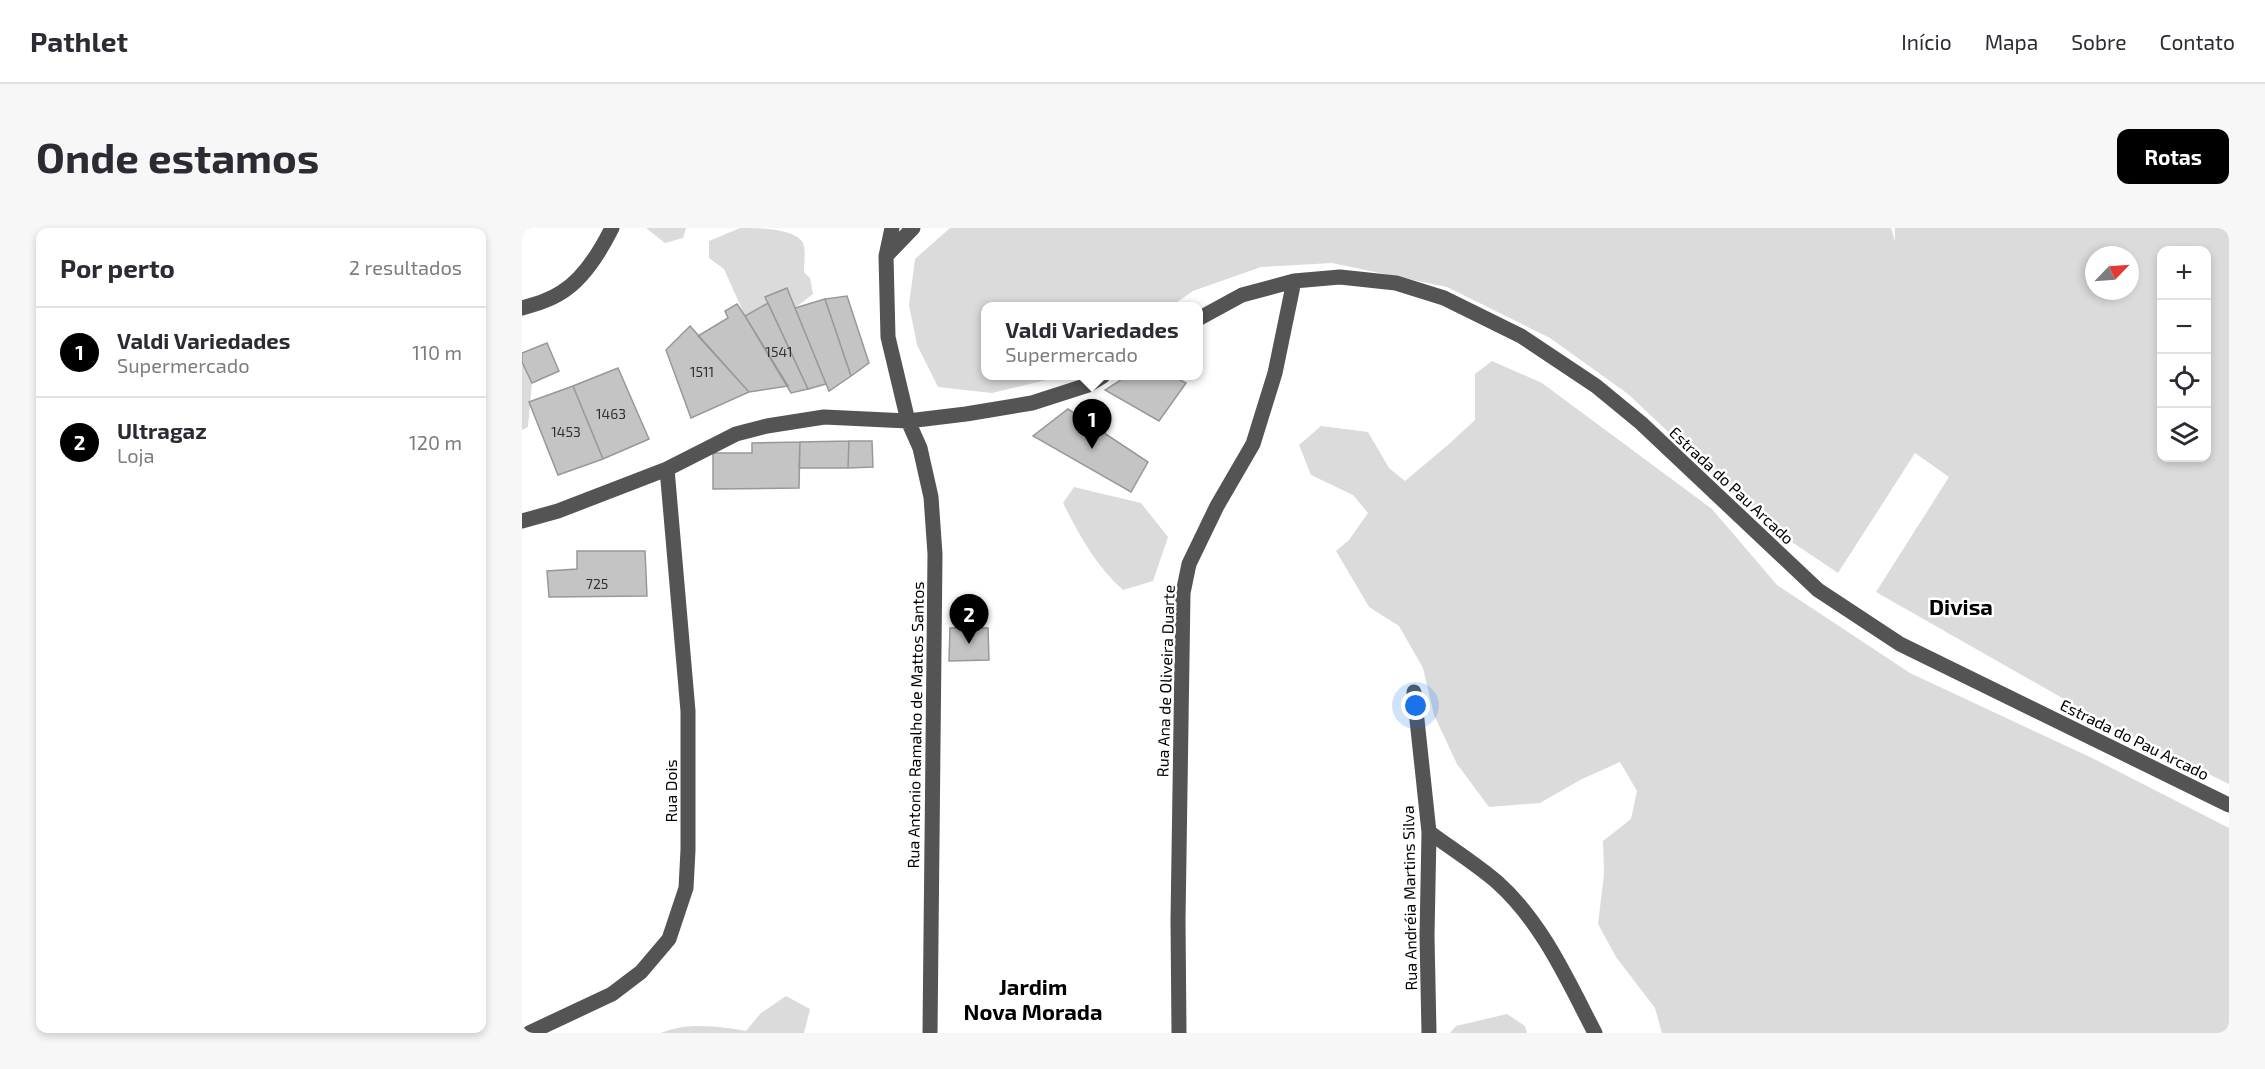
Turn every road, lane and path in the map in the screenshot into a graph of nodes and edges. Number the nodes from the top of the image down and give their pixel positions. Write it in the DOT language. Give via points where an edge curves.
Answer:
graph roads {
  1 [pos="612,228"];
  2 [pos="892,228"];
  3 [pos="914,228"];
  4 [pos="886,256"];
  5 [pos="1294,280"];
  6 [pos="522,308"];
  7 [pos="1203,316"];
  8 [pos="1096,380"];
  9 [pos="908,421"];
  10 [pos="667,469"];
  11 [pos="522,521"];
  12 [pos="1414,692"];
  13 [pos="2229,805"];
  14 [pos="1430,832"];
  15 [pos="529,1033"];
  16 [pos="930,1033"];
  17 [pos="1179,1033"];
  18 [pos="1429,1033"];
  19 [pos="1595,1033"];
  1 -- 6 [label="street" via="582,273 564,291"];
  2 -- 4 [label="street, Rua Antonio Ramalho de Mattos Santos"];
  3 -- 4 [label="street"];
  4 -- 9 [label="street, Rua Antonio Ramalho de Mattos Santos" via="888,338"];
  5 -- 7 [label="street, Estrada do Pau Arcado" via="1242,295"];
  5 -- 13 [label="street, Estrada do Pau Arcado" via="1340,277 1396,283 1444,298 1521,336 1596,386 1641,423 1811,584 1859,618 1900,644"];
  5 -- 17 [label="street, Rua Ana de Oliveira Duarte" via="1275,374 1253,444 1189,564 1183,593"];
  8 -- 9 [label="street" via="1032,403"];
  9 -- 10 [label="street" via="824,417 767,426 736,434"];
  9 -- 16 [label="street, Rua Antonio Ramalho de Mattos Santos" via="920,448 931,497 935,554"];
  10 -- 11 [label="street"];
  10 -- 15 [label="street, Rua Dois" via="688,711 686,888 669,939 641,972 612,994"];
  12 -- 14 [label="street, Rua Andréia Martins Silva"];
  14 -- 18 [label="street, Rua Andréia Martins Silva"];
  14 -- 19 [label="street" via="1497,882 1521,908 1556,958"];
}
